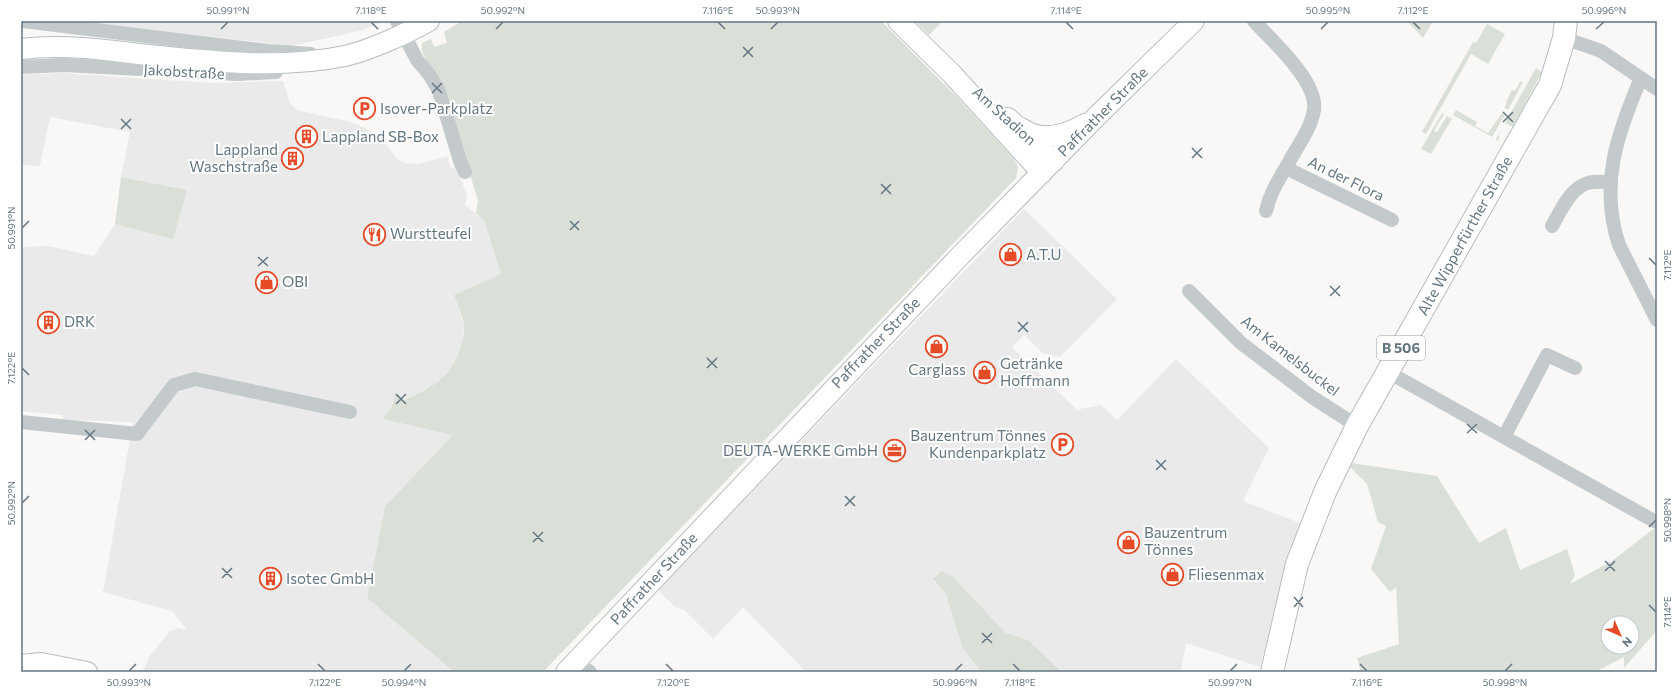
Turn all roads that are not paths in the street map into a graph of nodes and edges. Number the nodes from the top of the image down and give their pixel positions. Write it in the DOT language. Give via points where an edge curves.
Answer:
graph roads {
  1 [pos="23,21"];
  2 [pos="429,21"];
  3 [pos="898,21"];
  4 [pos="1194,21"];
  5 [pos="1254,21"];
  6 [pos="400,27"];
  7 [pos="1565,29"];
  8 [pos="21,49"];
  9 [pos="346,55"];
  10 [pos="21,67"];
  11 [pos="952,74"];
  12 [pos="1641,78"];
  13 [pos="1657,89"];
  14 [pos="1096,118"];
  15 [pos="1016,126"];
  16 [pos="1048,167"];
  17 [pos="1286,168"];
  18 [pos="465,172"];
  19 [pos="1610,182"];
  20 [pos="1266,211"];
  21 [pos="1392,220"];
  22 [pos="1552,226"];
  23 [pos="1189,291"];
  24 [pos="1657,320"];
  25 [pos="1575,368"];
  26 [pos="1388,372"];
  27 [pos="350,412"];
  28 [pos="21,422"];
  29 [pos="1357,426"];
  30 [pos="1504,437"];
  31 [pos="1654,521"];
  32 [pos="21,665"];
  33 [pos="577,669"];
  34 [pos="87,672"];
  35 [pos="1272,672"];
  1 -- 9 [label="street, Jakobstraße" via="268,51"];
  2 -- 6 [label="main road, Jakobstraße"];
  3 -- 11 [label="main road, Am Stadion"];
  4 -- 14 [label="main road, Paffrather Straße"];
  5 -- 17 [label="street, An der Flora" via="1305,77 1314,98 1314,110 1306,133"];
  6 -- 9 [label="main road, Jakobstraße"];
  6 -- 18 [label="street" via="417,60 439,91"];
  7 -- 12 [label="street"];
  7 -- 26 [label="main road, Alte Wipperfürther Straße / B 506" via="1550,85"];
  8 -- 9 [label="main road" via="99,49 200,60 274,64"];
  9 -- 10 [label="street, Jakobstraße" via="288,70 237,74 64,65"];
  11 -- 15 [label="main road, Am Stadion" via="976,88"];
  11 -- 16 [label="main road, Am Stadion"];
  12 -- 13 [label="street"];
  12 -- 19 [label="street" via="1623,120"];
  14 -- 15 [label="main road" via="1076,129 1051,136 1035,135"];
  14 -- 16 [label="main road, Paffrather Straße"];
  15 -- 16 [label="main road, Am Stadion"];
  16 -- 33 [label="main road, Paffrather Straße" via="811,412"];
  17 -- 20 [label="street, An der Flora" via="1269,196"];
  17 -- 21 [label="street, An der Flora"];
  19 -- 22 [label="street" via="1586,183 1578,188"];
  19 -- 24 [label="street" via="1619,246"];
  23 -- 29 [label="street, Am Kamelsbuckel" via="1241,343 1312,397"];
  25 -- 30 [label="street" via="1547,355"];
  26 -- 29 [label="main road, Alte Wipperfürther Straße / B 506"];
  26 -- 30 [label="street"];
  27 -- 28 [label="street" via="194,379 174,385 137,434"];
  29 -- 35 [label="main road, Alte Wipperfürther Straße / B 506" via="1325,492 1297,564"];
  30 -- 31 [label="street"];
  32 -- 34 [label="main road" via="41,663"];
}
